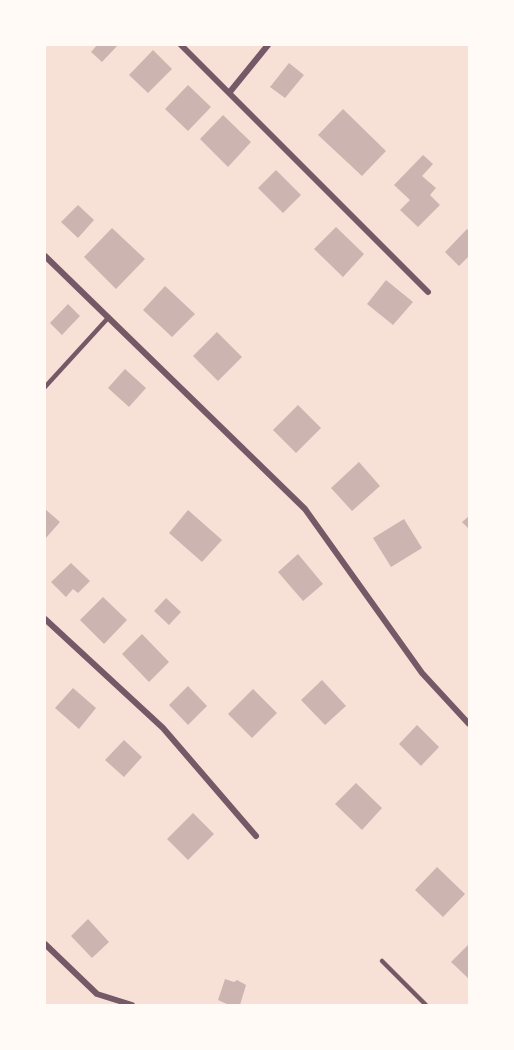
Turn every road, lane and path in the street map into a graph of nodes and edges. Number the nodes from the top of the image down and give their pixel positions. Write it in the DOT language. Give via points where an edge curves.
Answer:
graph roads {
  1 [pos="181,45"];
  2 [pos="268,45"];
  3 [pos="229,93"];
  4 [pos="45,256"];
  5 [pos="428,292"];
  6 [pos="108,318"];
  7 [pos="45,387"];
  8 [pos="45,618"];
  9 [pos="469,724"];
  10 [pos="256,836"];
  11 [pos="45,944"];
  12 [pos="382,961"];
  13 [pos="132,1005"];
  14 [pos="426,1005"];
  1 -- 3 [label="street"];
  2 -- 3 [label="street"];
  3 -- 5 [label="street"];
  4 -- 6 [label="street"];
  6 -- 7 [label="lane"];
  6 -- 9 [label="street" via="305,509 422,673"];
  8 -- 10 [label="street" via="163,728"];
  11 -- 13 [label="street" via="97,994"];
  12 -- 14 [label="lane"];
}
